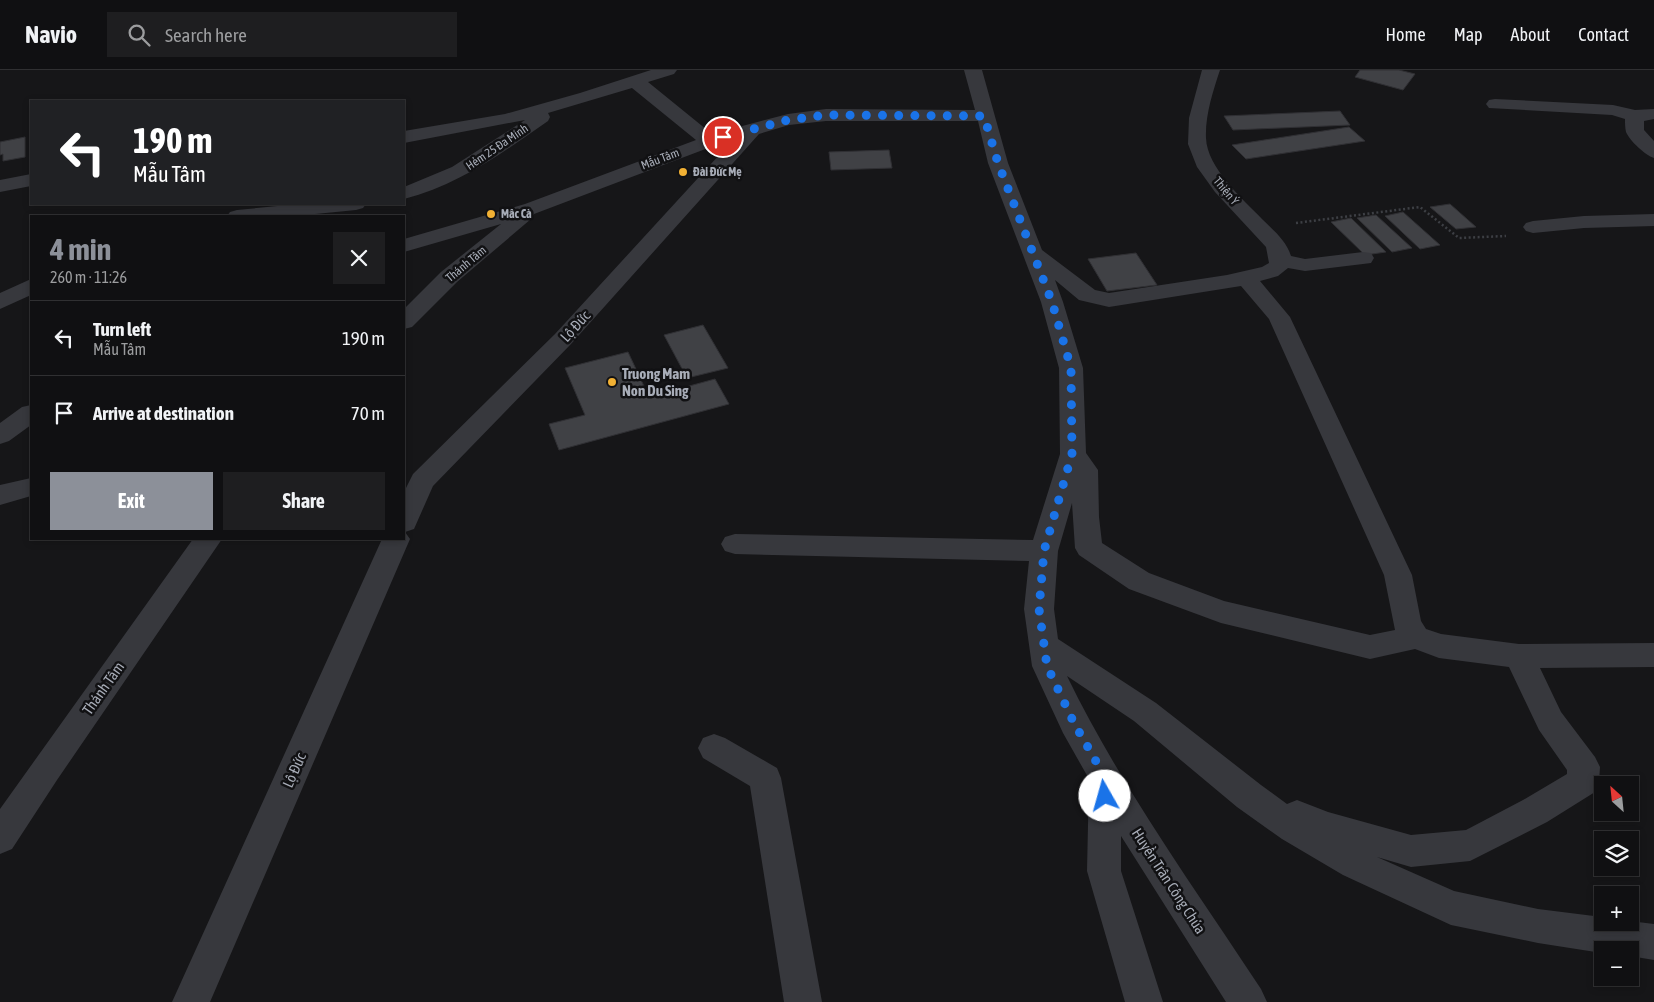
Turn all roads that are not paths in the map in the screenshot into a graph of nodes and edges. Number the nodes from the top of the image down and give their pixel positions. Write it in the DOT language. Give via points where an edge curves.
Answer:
graph roads {
  1 [pos="668,70"];
  2 [pos="973,70"];
  3 [pos="1211,70"];
  4 [pos="634,80"];
  5 [pos="1495,104"];
  6 [pos="558,105"];
  7 [pos="1654,114"];
  8 [pos="984,116"];
  9 [pos="1634,116"];
  10 [pos="751,131"];
  11 [pos="405,137"];
  12 [pos="709,141"];
  13 [pos="1654,152"];
  14 [pos="30,180"];
  15 [pos="0,186"];
  16 [pos="405,193"];
  17 [pos="346,205"];
  18 [pos="532,208"];
  19 [pos="248,215"];
  20 [pos="1654,220"];
  21 [pos="1533,227"];
  22 [pos="405,246"];
  23 [pos="1033,253"];
  24 [pos="1363,258"];
  25 [pos="1281,260"];
  26 [pos="1246,278"];
  27 [pos="30,287"];
  28 [pos="0,302"];
  29 [pos="405,321"];
  30 [pos="30,414"];
  31 [pos="0,435"];
  32 [pos="1072,454"];
  33 [pos="413,479"];
  34 [pos="30,487"];
  35 [pos="0,495"];
  36 [pos="405,517"];
  37 [pos="207,540"];
  38 [pos="396,540"];
  39 [pos="735,544"];
  40 [pos="1044,551"];
  41 [pos="1416,637"];
  42 [pos="1044,645"];
  43 [pos="1654,655"];
  44 [pos="1519,656"];
  45 [pos="714,748"];
  46 [pos="1105,777"];
  47 [pos="1249,796"];
  48 [pos="0,838"];
  49 [pos="1654,942"];
  50 [pos="191,1002"];
  51 [pos="802,1002"];
  52 [pos="1144,1002"];
  53 [pos="1248,1002"];
  1 -- 4 [label="street"];
  2 -- 8 [label="street, Huyền Trân Công Chúa"];
  3 -- 25 [label="street, Thiện Ý" via="1203,95 1196,142 1204,165 1277,247"];
  4 -- 6 [label="street"];
  4 -- 12 [label="street"];
  5 -- 9 [label="street" via="1613,110"];
  6 -- 11 [label="street" via="507,119"];
  6 -- 16 [label="street, Hẻm 25 Đa Minh" via="471,166"];
  7 -- 9 [label="street"];
  8 -- 10 [label="street, Mẫu Tâm" via="826,115 788,120"];
  8 -- 23 [label="street, Huyền Trân Công Chúa" via="998,163"];
  9 -- 13 [label="street" via="1635,131"];
  10 -- 12 [label="street, Mẫu Tâm"];
  10 -- 33 [label="street, Lộ Đức" via="563,339"];
  12 -- 18 [label="street, Mẫu Tâm"];
  14 -- 15 [label="street"];
  17 -- 19 [label="street"];
  18 -- 22 [label="street, Mẫu Tâm"];
  18 -- 29 [label="street, Thánh Tâm" via="449,277"];
  20 -- 21 [label="street"];
  23 -- 26 [label="street" via="1087,294 1109,300"];
  23 -- 32 [label="street, Huyền Trân Công Chúa" via="1052,302 1071,368"];
  24 -- 25 [label="street" via="1306,265"];
  25 -- 26 [label="street" via="1272,271"];
  26 -- 41 [label="street" via="1279,317 1398,575 1407,625"];
  27 -- 28 [label="street"];
  30 -- 31 [label="street"];
  32 -- 40 [label="street, Huyền Trân Công Chúa"];
  32 -- 41 [label="street" via="1085,470 1088,548 1139,581 1221,612 1370,648"];
  33 -- 36 [label="street, Lộ Đức"];
  34 -- 35 [label="street"];
  37 -- 48 [label="street, Thánh Tâm"];
  38 -- 50 [label="street, Lộ Đức"];
  39 -- 40 [label="street"];
  40 -- 42 [label="street, Huyền Trân Công Chúa" via="1039,609"];
  41 -- 44 [label="street" via="1438,646"];
  42 -- 46 [label="street, Huyền Trân Công Chúa" via="1047,666"];
  42 -- 47 [label="street" via="1145,712"];
  43 -- 44 [label="street"];
  44 -- 47 [label="street" via="1550,721 1584,767 1583,782 1535,812 1470,845 1411,850 1328,828"];
  45 -- 51 [label="street" via="765,778"];
  46 -- 52 [label="street" via="1104,871"];
  46 -- 53 [label="street, Huyền Trân Công Chúa"];
  47 -- 49 [label="street" via="1294,828 1355,864 1451,908 1538,926"];
}
